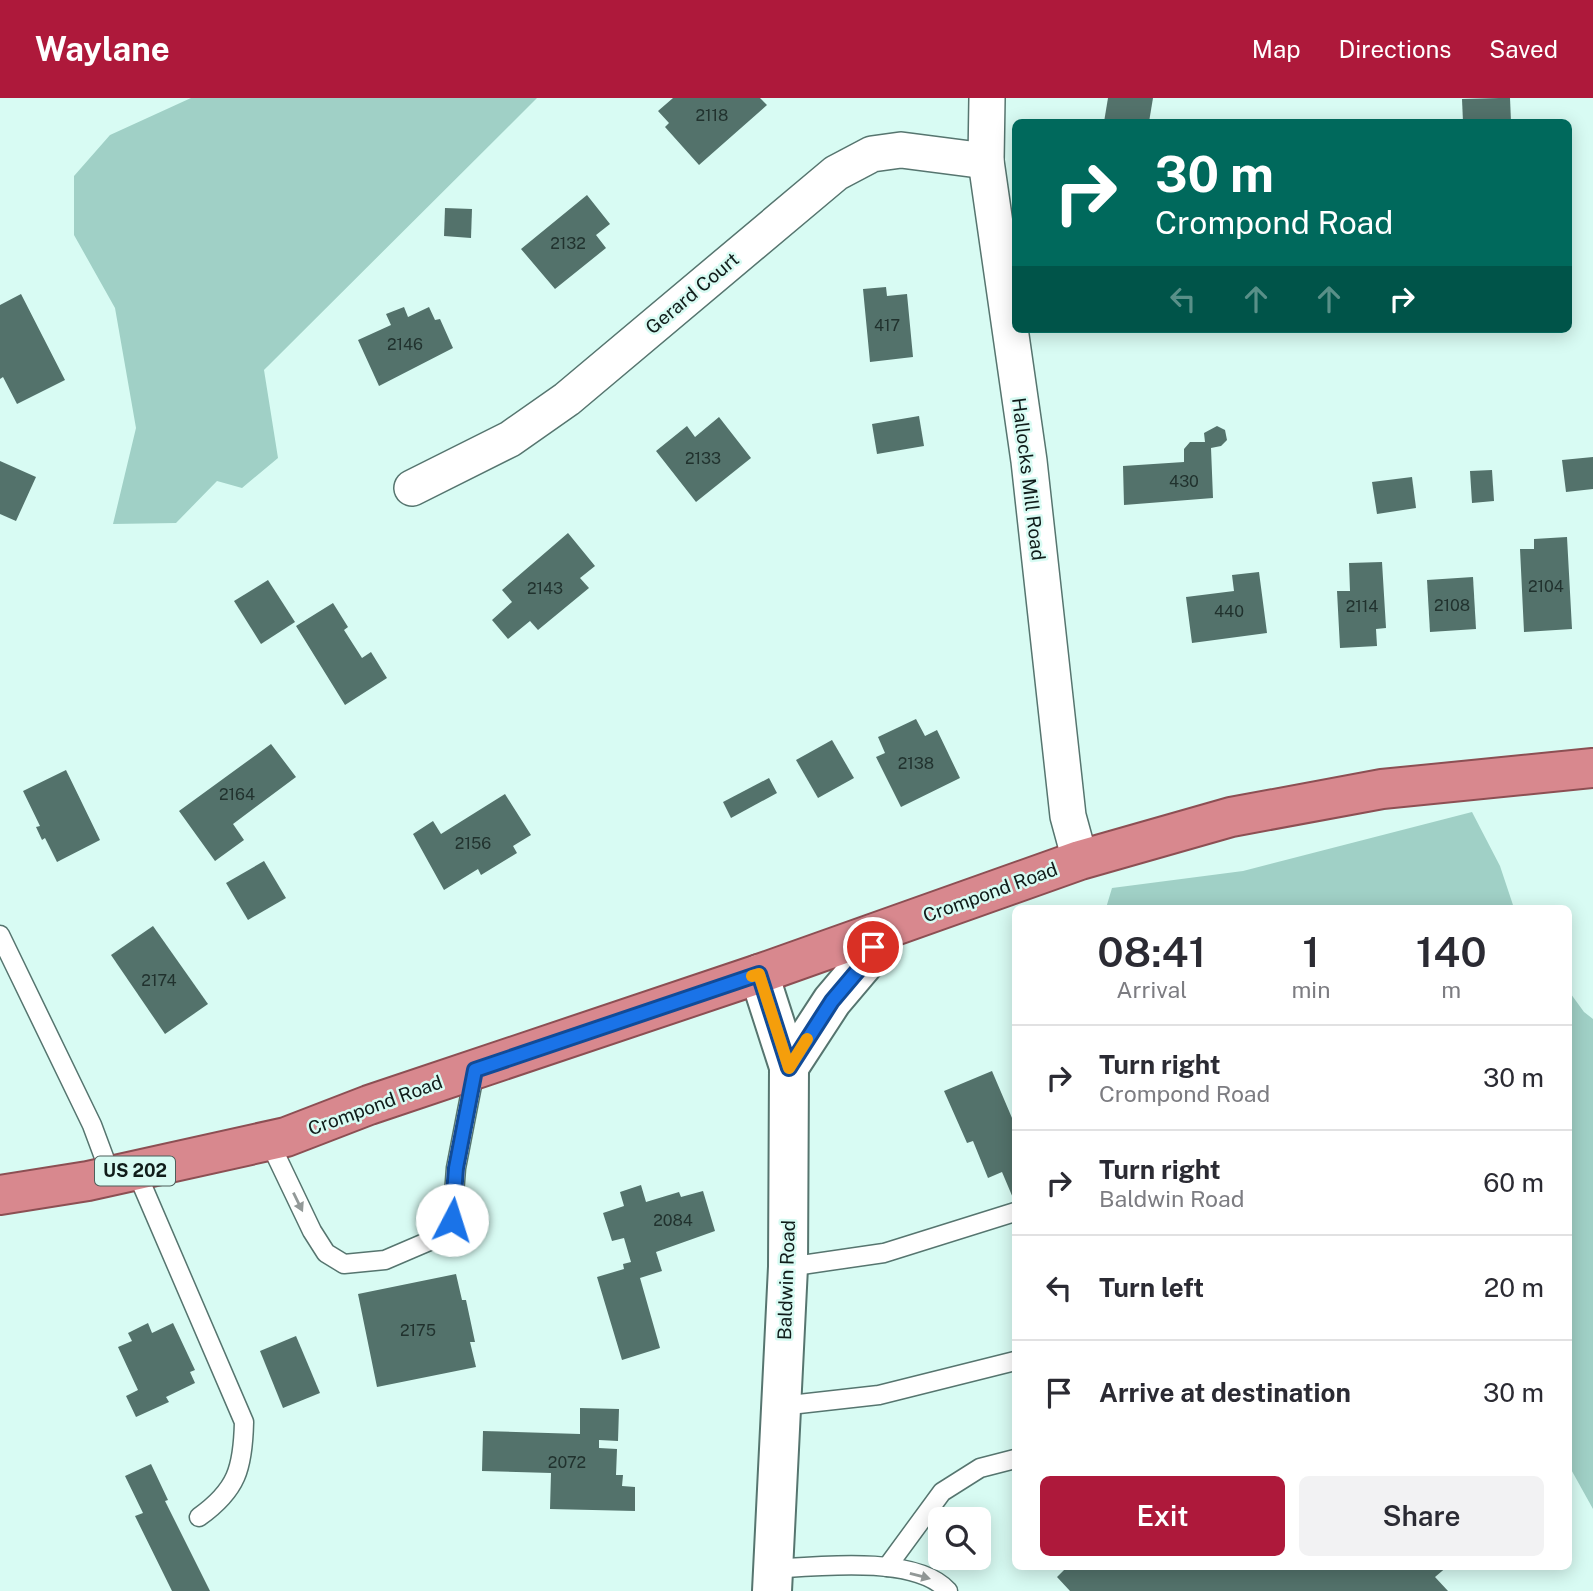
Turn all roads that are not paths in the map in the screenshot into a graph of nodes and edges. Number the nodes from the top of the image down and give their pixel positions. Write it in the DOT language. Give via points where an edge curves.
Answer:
graph roads {
  1 [pos="987,98"];
  2 [pos="986,161"];
  3 [pos="412,488"];
  4 [pos="1593,768"];
  5 [pos="1080,860"];
  6 [pos="881,932"];
  7 [pos="0,935"];
  8 [pos="759,974"];
  9 [pos="789,1068"];
  10 [pos="475,1070"];
  11 [pos="268,1141"];
  12 [pos="124,1173"];
  13 [pos="0,1195"];
  14 [pos="1012,1213"];
  15 [pos="789,1267"];
  16 [pos="1012,1362"];
  17 [pos="781,1406"];
  18 [pos="1012,1460"];
  19 [pos="199,1517"];
  20 [pos="887,1567"];
  21 [pos="772,1580"];
  22 [pos="948,1591"];
  1 -- 2 [label="street, Hallocks Mill Road"];
  2 -- 3 [label="street, Gerard Court" via="901,150 872,154 836,173 567,399 510,439"];
  2 -- 5 [label="street, Hallocks Mill Road" via="1029,461 1068,816"];
  4 -- 5 [label="highway, Crompond Road / US 202" via="1382,789 1231,817"];
  5 -- 6 [label="highway, Crompond Road / US 202"];
  6 -- 8 [label="highway, Crompond Road / US 202"];
  6 -- 9 [label="street" via="865,962 832,1001"];
  7 -- 12 [label="lane" via="92,1125"];
  8 -- 9 [label="street, Baldwin Road"];
  8 -- 10 [label="highway, Crompond Road / US 202"];
  9 -- 15 [label="street, Baldwin Road"];
  10 -- 11 [label="highway, Crompond Road / US 202"];
  11 -- 10 [label="lane, one-way" via="326,1253 344,1264 385,1260 434,1239 452,1220 456,1168"];
  11 -- 12 [label="highway, Crompond Road / US 202"];
  12 -- 13 [label="highway, Crompond Road / US 202"];
  12 -- 19 [label="lane" via="244,1422 243,1459 223,1500"];
  14 -- 15 [label="lane" via="884,1253"];
  15 -- 17 [label="street, Baldwin Road"];
  16 -- 17 [label="lane" via="879,1395"];
  17 -- 21 [label="street, Baldwin Road"];
  18 -- 20 [label="lane" via="980,1468 942,1492"];
  20 -- 21 [label="lane" via="843,1564"];
  20 -- 22 [label="lane, one-way" via="939,1581"];
}
